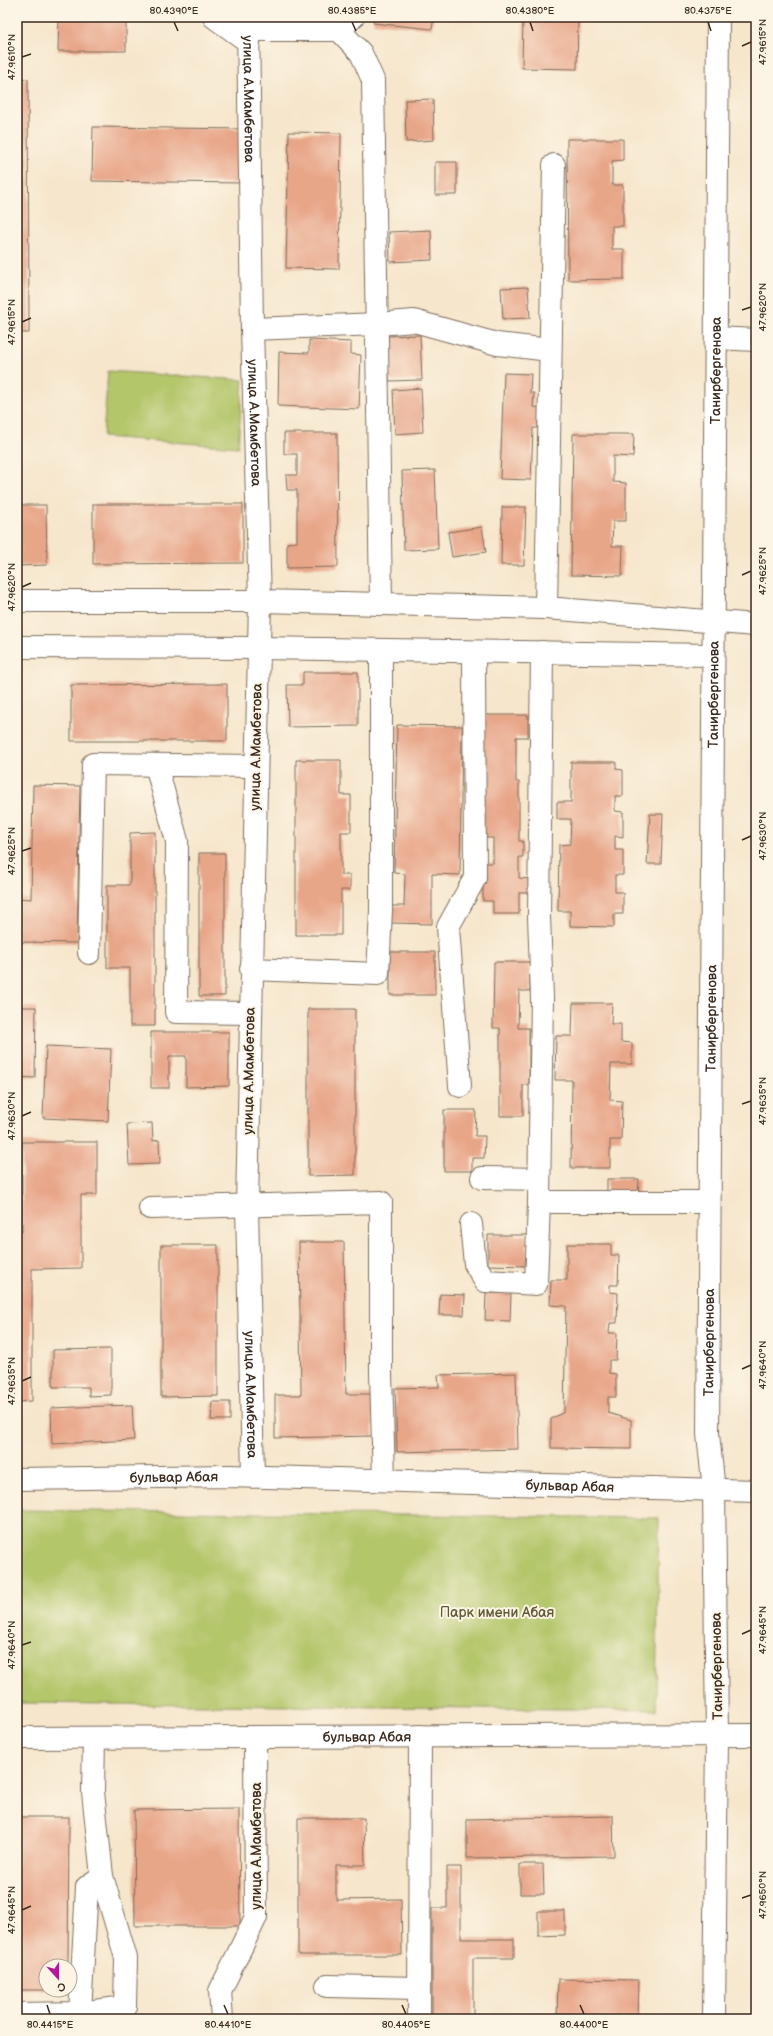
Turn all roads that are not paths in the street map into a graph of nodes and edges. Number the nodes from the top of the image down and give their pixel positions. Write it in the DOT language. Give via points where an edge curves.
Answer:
graph roads {
  1 [pos="214,17"];
  2 [pos="718,17"];
  3 [pos="346,24"];
  4 [pos="249,30"];
  5 [pos="554,165"];
  6 [pos="378,324"];
  7 [pos="252,329"];
  8 [pos="716,338"];
  9 [pos="756,340"];
  10 [pos="550,350"];
  11 [pos="17,601"];
  12 [pos="260,601"];
  13 [pos="381,603"];
  14 [pos="546,608"];
  15 [pos="713,621"];
  16 [pos="756,625"];
  17 [pos="17,647"];
  18 [pos="258,648"];
  19 [pos="381,650"];
  20 [pos="474,652"];
  21 [pos="542,652"];
  22 [pos="712,654"];
  23 [pos="156,765"];
  24 [pos="256,766"];
  25 [pos="89,953"];
  26 [pos="251,969"];
  27 [pos="250,1013"];
  28 [pos="460,1086"];
  29 [pos="482,1178"];
  30 [pos="539,1179"];
  31 [pos="539,1202"];
  32 [pos="709,1202"];
  33 [pos="247,1206"];
  34 [pos="150,1208"];
  35 [pos="471,1224"];
  36 [pos="254,1476"];
  37 [pos="17,1479"];
  38 [pos="384,1480"];
  39 [pos="714,1490"];
  40 [pos="756,1491"];
  41 [pos="718,1735"];
  42 [pos="756,1735"];
  43 [pos="420,1736"];
  44 [pos="255,1737"];
  45 [pos="17,1738"];
  46 [pos="94,1738"];
  47 [pos="102,1876"];
  48 [pos="327,1986"];
  49 [pos="419,1988"];
  50 [pos="80,2013"];
  51 [pos="17,2014"];
  52 [pos="222,2019"];
  53 [pos="419,2019"];
  54 [pos="714,2019"];
  1 -- 4 [label="street"];
  2 -- 8 [label="street, Танирбергенова"];
  3 -- 4 [label="street"];
  3 -- 6 [label="street" via="373,80"];
  4 -- 7 [label="street, улица А.Мамбетова"];
  5 -- 10 [label="street"];
  6 -- 7 [label="street"];
  6 -- 10 [label="street" via="414,321 497,344"];
  6 -- 13 [label="street"];
  7 -- 12 [label="street, улица А.Мамбетова"];
  8 -- 9 [label="street"];
  8 -- 15 [label="street, Танирбергенова"];
  10 -- 14 [label="street"];
  11 -- 12 [label="street"];
  12 -- 13 [label="street"];
  12 -- 18 [label="street, улица А.Мамбетова"];
  13 -- 14 [label="street"];
  14 -- 15 [label="street"];
  15 -- 16 [label="street"];
  15 -- 22 [label="street, Танирбергенова"];
  17 -- 18 [label="street"];
  18 -- 19 [label="street"];
  18 -- 24 [label="street, улица А.Мамбетова"];
  19 -- 20 [label="street"];
  19 -- 26 [label="street" via="381,910 378,974"];
  20 -- 21 [label="street"];
  20 -- 28 [label="street" via="475,878 448,928"];
  21 -- 22 [label="street"];
  21 -- 30 [label="street" via="538,916 542,998"];
  22 -- 32 [label="street, Танирбергенова"];
  23 -- 24 [label="street"];
  23 -- 25 [label="street" via="93,764"];
  23 -- 27 [label="street" via="177,841 176,1012"];
  24 -- 26 [label="street, улица А.Мамбетова"];
  26 -- 27 [label="street, улица А.Мамбетова"];
  27 -- 33 [label="street, улица А.Мамбетова"];
  29 -- 30 [label="street"];
  30 -- 31 [label="street"];
  31 -- 32 [label="street"];
  31 -- 35 [label="street" via="536,1284 485,1281 475,1264"];
  32 -- 39 [label="street, Танирбергенова" via="708,1434"];
  33 -- 34 [label="street"];
  33 -- 36 [label="street, улица А.Мамбетова"];
  33 -- 38 [label="street" via="381,1202 380,1373"];
  36 -- 37 [label="street, бульвар Абая"];
  36 -- 38 [label="street, бульвар Абая"];
  38 -- 39 [label="street, бульвар Абая"];
  39 -- 40 [label="street, бульвар Абая"];
  39 -- 41 [label="street, Танирбергенова"];
  41 -- 42 [label="street, бульвар Абая"];
  41 -- 43 [label="street, бульвар Абая"];
  41 -- 54 [label="street, Танирбергенова"];
  43 -- 44 [label="street, бульвар Абая"];
  43 -- 49 [label="street"];
  44 -- 46 [label="street, бульвар Абая"];
  44 -- 52 [label="street, улица А.Мамбетова" via="256,1917 220,1991"];
  45 -- 46 [label="street, бульвар Абая"];
  46 -- 47 [label="street" via="93,1792"];
  47 -- 50 [label="street" via="87,1887"];
  47 -- 50 [label="street" via="126,1958 125,2008"];
  48 -- 49 [label="street"];
  49 -- 53 [label="street"];
  50 -- 51 [label="street"];
}
